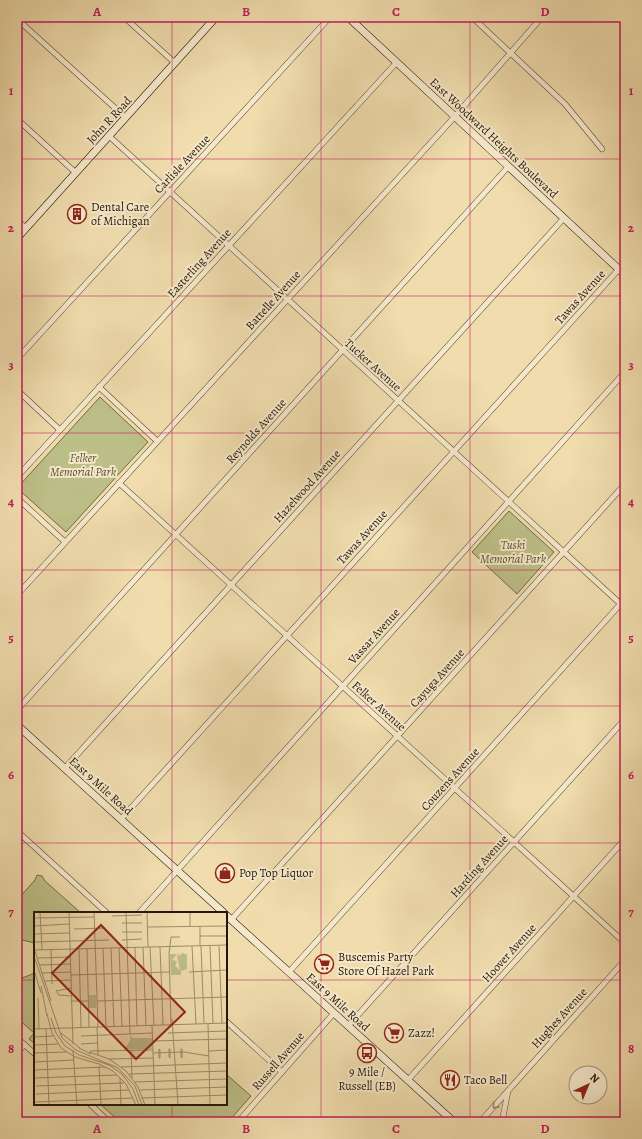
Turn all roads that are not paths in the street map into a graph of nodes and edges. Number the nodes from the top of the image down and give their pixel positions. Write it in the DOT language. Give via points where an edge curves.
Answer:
graph roads {
  1 [pos="124,17"];
  2 [pos="216,17"];
  3 [pos="330,17"];
  4 [pos="348,17"];
  5 [pos="472,17"];
  6 [pos="542,17"];
  7 [pos="17,19"];
  8 [pos="511,53"];
  9 [pos="397,62"];
  10 [pos="175,63"];
  11 [pos="455,116"];
  12 [pos="126,118"];
  13 [pos="17,119"];
  14 [pos="109,136"];
  15 [pos="602,149"];
  16 [pos="509,166"];
  17 [pos="76,173"];
  18 [pos="170,192"];
  19 [pos="564,218"];
  20 [pos="17,220"];
  21 [pos="26,228"];
  22 [pos="17,238"];
  23 [pos="228,246"];
  24 [pos="619,269"];
  25 [pos="625,275"];
  26 [pos="287,300"];
  27 [pos="342,351"];
  28 [pos="17,359"];
  29 [pos="625,372"];
  30 [pos="99,387"];
  31 [pos="17,390"];
  32 [pos="398,401"];
  33 [pos="60,430"];
  34 [pos="157,441"];
  35 [pos="453,452"];
  36 [pos="17,477"];
  37 [pos="119,483"];
  38 [pos="625,484"];
  39 [pos="17,498"];
  40 [pos="508,502"];
  41 [pos="176,535"];
  42 [pos="66,542"];
  43 [pos="564,552"];
  44 [pos="231,585"];
  45 [pos="17,595"];
  46 [pos="625,599"];
  47 [pos="623,606"];
  48 [pos="287,636"];
  49 [pos="342,686"];
  50 [pos="17,710"];
  51 [pos="625,719"];
  52 [pos="17,725"];
  53 [pos="397,737"];
  54 [pos="65,768"];
  55 [pos="454,789"];
  56 [pos="121,819"];
  57 [pos="17,831"];
  58 [pos="625,839"];
  59 [pos="514,842"];
  60 [pos="177,870"];
  61 [pos="573,896"];
  62 [pos="106,912"];
  63 [pos="140,912"];
  64 [pos="223,912"];
  65 [pos="229,918"];
  66 [pos="625,943"];
  67 [pos="625,960"];
  68 [pos="289,972"];
  69 [pos="334,1013"];
  70 [pos="227,1022"];
  71 [pos="348,1026"];
  72 [pos="17,1038"];
  73 [pos="24,1045"];
  74 [pos="17,1053"];
  75 [pos="34,1053"];
  76 [pos="282,1072"];
  77 [pos="408,1080"];
  78 [pos="508,1090"];
  79 [pos="91,1105"];
  80 [pos="110,1122"];
  81 [pos="238,1122"];
  82 [pos="454,1122"];
  83 [pos="480,1122"];
  84 [pos="502,1122"];
  1 -- 10 [label="street"];
  2 -- 10 [label="main road, John R Road"];
  3 -- 18 [label="street, Carlisle Avenue"];
  4 -- 9 [label="main road, East Woodward Heights Boulevard"];
  5 -- 8 [label="street"];
  6 -- 8 [label="street, Battelle Avenue"];
  7 -- 12 [label="street"];
  8 -- 11 [label="street, Battelle Avenue"];
  8 -- 15 [label="street" via="565,104"];
  9 -- 11 [label="main road, East Woodward Heights Boulevard"];
  9 -- 23 [label="street, Easterling Avenue"];
  10 -- 12 [label="main road, John R Road"];
  11 -- 16 [label="main road, East Woodward Heights Boulevard"];
  11 -- 26 [label="street, Battelle Avenue"];
  12 -- 14 [label="main road, John R Road"];
  13 -- 17 [label="street"];
  14 -- 17 [label="main road, John R Road"];
  14 -- 18 [label="street, Tucker Avenue"];
  16 -- 19 [label="main road, East Woodward Heights Boulevard"];
  16 -- 27 [label="street, Reynolds Avenue"];
  17 -- 21 [label="main road, John R Road"];
  18 -- 23 [label="street, Tucker Avenue"];
  18 -- 28 [label="street, Carlisle Avenue"];
  19 -- 24 [label="main road, East Woodward Heights Boulevard"];
  19 -- 32 [label="street, Hazelwood Avenue"];
  20 -- 21 [label="street"];
  21 -- 22 [label="main road, John R Road"];
  23 -- 26 [label="street, Tucker Avenue"];
  23 -- 30 [label="street, Easterling Avenue"];
  24 -- 25 [label="main road, East Woodward Heights Boulevard"];
  24 -- 35 [label="street, Tawas Avenue"];
  26 -- 27 [label="street, Tucker Avenue"];
  26 -- 34 [label="street, Battelle Avenue"];
  27 -- 32 [label="street, Tucker Avenue"];
  27 -- 41 [label="street, Reynolds Avenue"];
  29 -- 40 [label="street, Vassar Avenue"];
  30 -- 33 [label="street, Easterling Avenue"];
  30 -- 34 [label="street"];
  31 -- 33 [label="street"];
  32 -- 35 [label="street, Tucker Avenue"];
  32 -- 44 [label="street, Hazelwood Avenue"];
  33 -- 36 [label="street, Easterling Avenue"];
  34 -- 37 [label="street, Battelle Avenue"];
  35 -- 40 [label="street, Tucker Avenue"];
  35 -- 48 [label="street, Tawas Avenue"];
  37 -- 41 [label="street, Felker Avenue"];
  37 -- 42 [label="street, Battelle Avenue"];
  38 -- 43 [label="street, Cayuga Avenue"];
  39 -- 42 [label="street"];
  40 -- 43 [label="street, Tucker Avenue"];
  40 -- 49 [label="street, Vassar Avenue"];
  41 -- 44 [label="street, Felker Avenue"];
  41 -- 50 [label="street, Reynolds Avenue"];
  42 -- 45 [label="street, Battelle Avenue"];
  43 -- 47 [label="street, Tucker Avenue"];
  43 -- 53 [label="street, Cayuga Avenue"];
  44 -- 48 [label="street, Felker Avenue"];
  44 -- 54 [label="street, Hazelwood Avenue"];
  46 -- 47 [label="street, Couzens Avenue"];
  47 -- 55 [label="street, Couzens Avenue"];
  48 -- 49 [label="street, Felker Avenue"];
  48 -- 56 [label="street, Tawas Avenue"];
  49 -- 53 [label="street, Felker Avenue"];
  49 -- 60 [label="street, Vassar Avenue"];
  51 -- 59 [label="street, Harding Avenue"];
  52 -- 54 [label="main road, East 9 Mile Road"];
  53 -- 55 [label="street, Felker Avenue"];
  53 -- 65 [label="street, Cayuga Avenue"];
  54 -- 56 [label="main road, East 9 Mile Road"];
  55 -- 59 [label="street, Felker Avenue"];
  55 -- 68 [label="street, Couzens Avenue"];
  56 -- 60 [label="main road, East 9 Mile Road"];
  57 -- 62 [label="street"];
  58 -- 61 [label="street, Hoover Avenue"];
  59 -- 61 [label="street, Felker Avenue"];
  59 -- 71 [label="street, Harding Avenue"];
  60 -- 63 [label="street, Vassar Avenue"];
  60 -- 64 [label="main road, East 9 Mile Road"];
  61 -- 66 [label="street, Felker Avenue"];
  61 -- 77 [label="street, Hoover Avenue"];
  65 -- 68 [label="main road, East 9 Mile Road"];
  67 -- 78 [label="street, Hughes Avenue"];
  68 -- 69 [label="main road, East 9 Mile Road"];
  69 -- 71 [label="main road, East 9 Mile Road"];
  69 -- 76 [label="street, Russell Avenue"];
  70 -- 76 [label="street"];
  71 -- 77 [label="main road, East 9 Mile Road"];
  72 -- 73 [label="street"];
  73 -- 74 [label="street"];
  73 -- 75 [label="street"];
  76 -- 81 [label="street, Russell Avenue"];
  77 -- 82 [label="main road, East 9 Mile Road"];
  78 -- 83 [label="street, Hughes Avenue, one-way"];
  78 -- 84 [label="street"];
  79 -- 80 [label="street"];
}
